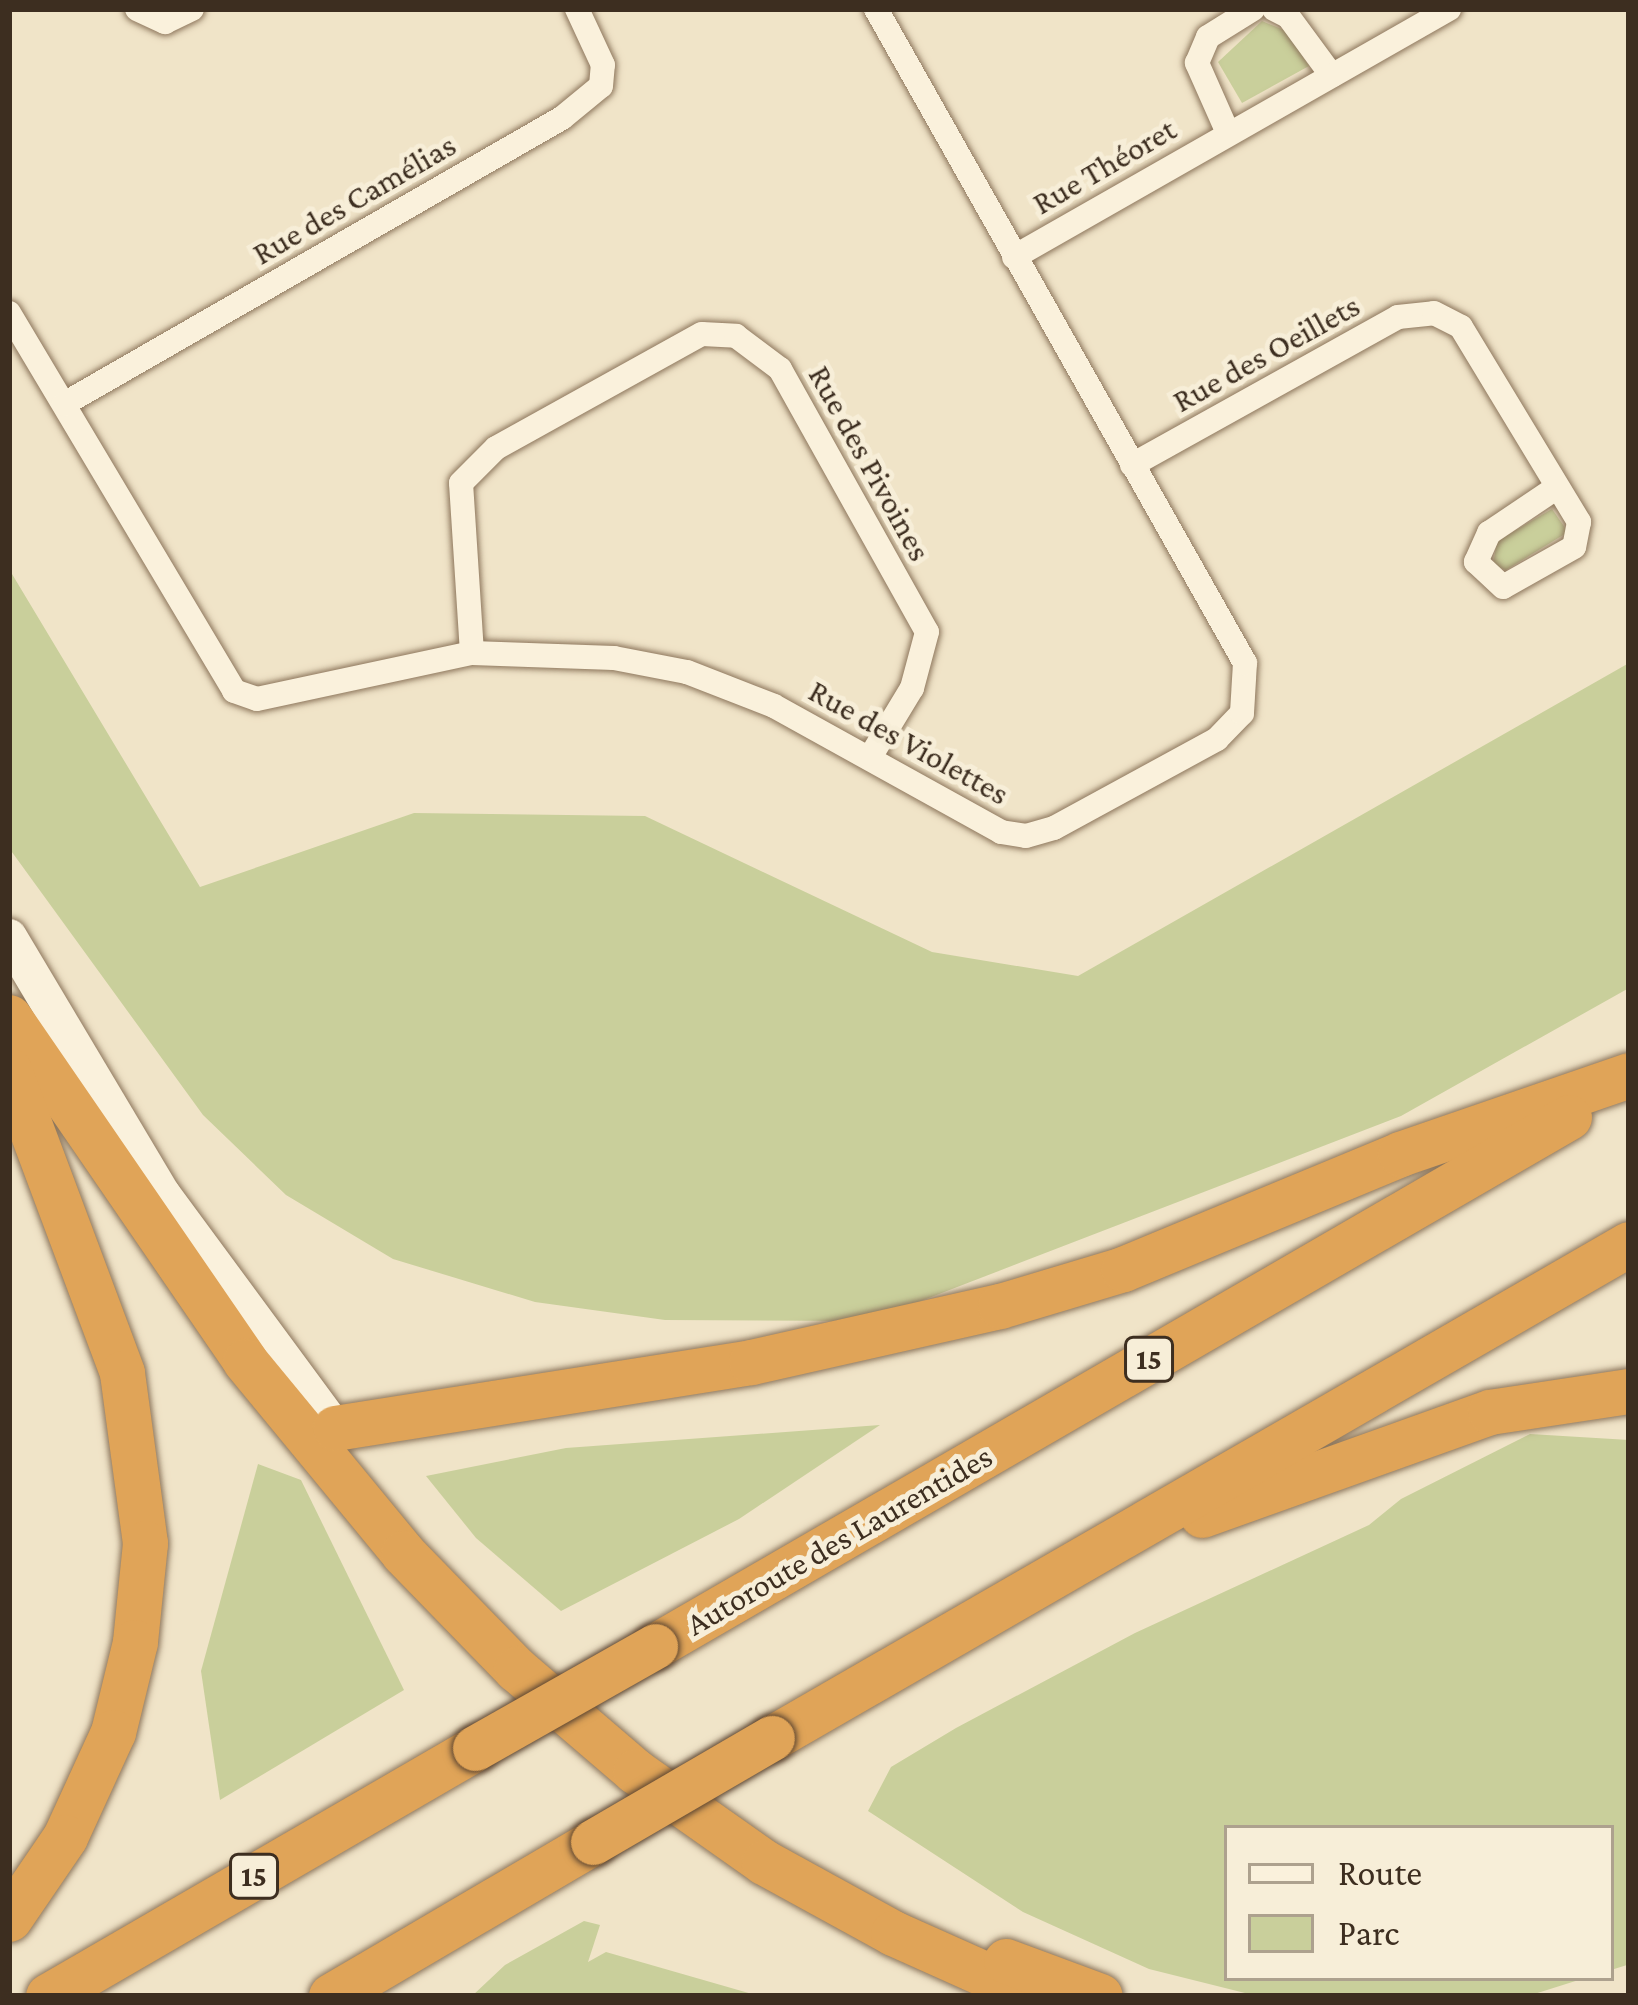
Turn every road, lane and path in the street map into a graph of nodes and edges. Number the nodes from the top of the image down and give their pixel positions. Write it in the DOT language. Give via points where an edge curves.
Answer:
graph roads {
  1 [pos="137,9"];
  2 [pos="192,9"];
  3 [pos="577,9"];
  4 [pos="876,9"];
  5 [pos="1253,9"];
  6 [pos="1274,9"];
  7 [pos="1449,9"];
  8 [pos="1332,76"];
  9 [pos="1228,133"];
  10 [pos="1014,257"];
  11 [pos="9,314"];
  12 [pos="64,404"];
  13 [pos="1132,465"];
  14 [pos="1556,488"];
  15 [pos="472,653"];
  16 [pos="872,754"];
  17 [pos="9,937"];
  18 [pos="9,1017"];
  19 [pos="9,1070"];
  20 [pos="1629,1079"];
  21 [pos="1629,1244"];
  22 [pos="1629,1390"];
  23 [pos="335,1428"];
  24 [pos="1114,1544"];
  25 [pos="9,1919"];
  26 [pos="48,1996"];
  27 [pos="331,1996"];
  28 [pos="1034,1996"];
  29 [pos="1100,1996"];
  1 -- 2 [label="street" via="165,22"];
  3 -- 12 [label="street, Rue des Camélias" via="603,65 601,86 562,118"];
  4 -- 10 [label="street, Rue des Violettes"];
  5 -- 9 [label="street, Rue Théoret" via="1208,37 1196,63"];
  6 -- 8 [label="street" via="1288,16"];
  7 -- 8 [label="street, Rue Théoret"];
  8 -- 9 [label="street, Rue Théoret"];
  9 -- 10 [label="street, Rue Théoret"];
  10 -- 13 [label="street, Rue des Violettes"];
  11 -- 12 [label="street, Rue des Violettes"];
  12 -- 15 [label="street, Rue des Violettes" via="234,691 256,699"];
  13 -- 14 [label="street, Rue des Oeillets" via="1398,317 1434,313 1461,327"];
  13 -- 16 [label="street, Rue des Violettes" via="1245,663 1242,713 1217,739 1026,836 955,808"];
  15 -- 16 [label="street, Rue des Violettes" via="614,658 688,672"];
  15 -- 16 [label="street, Rue des Pivoines" via="461,484 496,448 702,334 736,336 780,369 927,632 912,688"];
  17 -- 23 [label="main road" via="163,1195"];
  18 -- 28 [label="highway" via="256,1375 403,1553 516,1669 622,1761 764,1862 893,1934"];
  19 -- 25 [label="highway" via="117,1355 136,1438 145,1543 135,1642 113,1732 65,1837"];
  20 -- 23 [label="highway" via="1400,1154 1142,1262 1000,1306 752,1362"];
  20 -- 26 [label="highway, Autoroute des Laurentides / 15, bridge"];
  21 -- 24 [label="highway"];
  22 -- 24 [label="highway" via="1474,1417"];
  23 -- 29 [label="highway" via="485,1603 682,1777 879,1902"];
  24 -- 27 [label="highway, bridge"];
}
